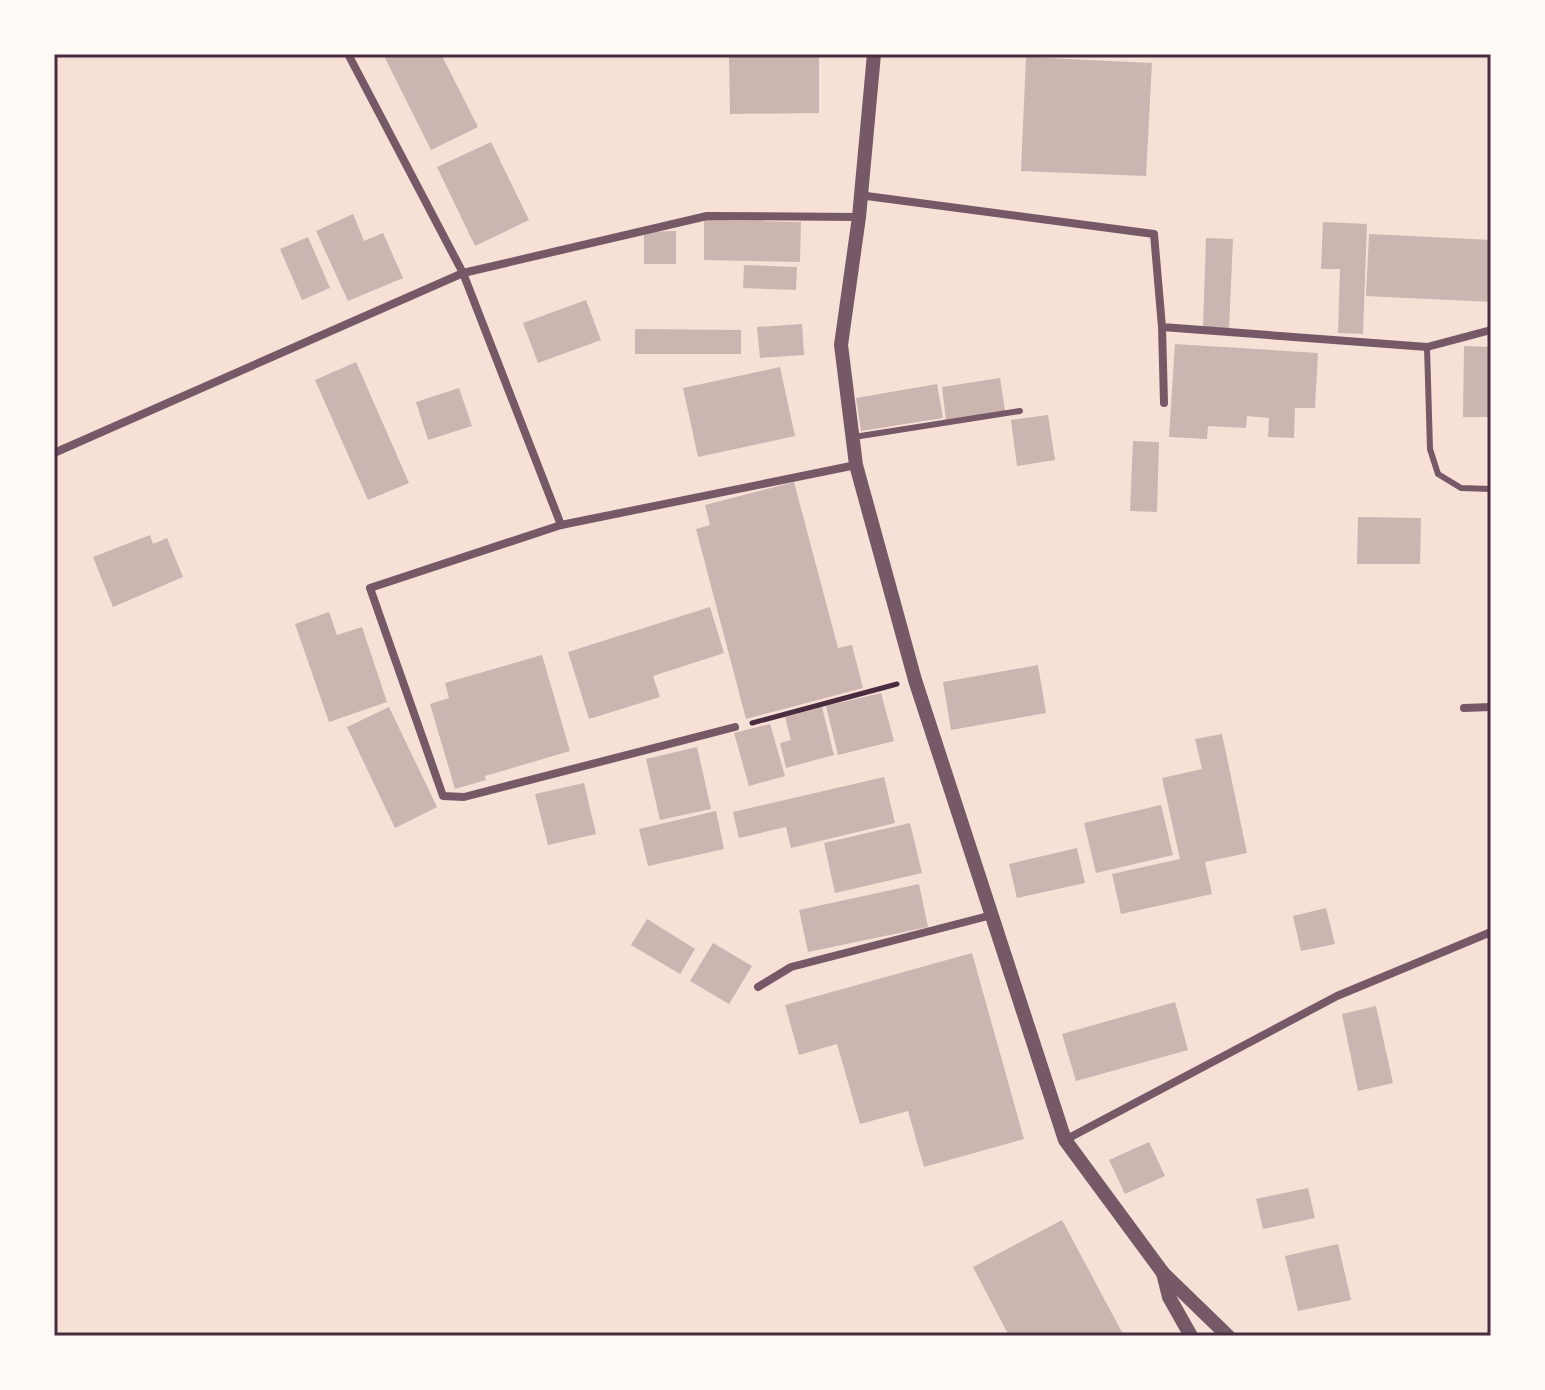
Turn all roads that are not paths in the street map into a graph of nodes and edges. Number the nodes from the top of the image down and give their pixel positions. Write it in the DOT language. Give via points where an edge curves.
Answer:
graph roads {
  1 [pos="348,54"];
  2 [pos="874,54"];
  3 [pos="859,195"];
  4 [pos="859,217"];
  5 [pos="463,273"];
  6 [pos="1162,327"];
  7 [pos="1491,330"];
  8 [pos="1427,347"];
  9 [pos="1164,403"];
  10 [pos="1020,411"];
  11 [pos="853,438"];
  12 [pos="54,453"];
  13 [pos="856,465"];
  14 [pos="1491,489"];
  15 [pos="561,525"];
  16 [pos="1491,707"];
  17 [pos="1464,708"];
  18 [pos="735,727"];
  19 [pos="992,915"];
  20 [pos="1491,932"];
  21 [pos="758,987"];
  22 [pos="1065,1140"];
  23 [pos="1163,1273"];
  24 [pos="1191,1336"];
  25 [pos="1228,1336"];
  1 -- 5 [label="street"];
  2 -- 3 [label="street"];
  3 -- 4 [label="street"];
  3 -- 6 [label="street" via="1154,234"];
  4 -- 5 [label="street" via="707,216"];
  4 -- 11 [label="street" via="841,345"];
  5 -- 12 [label="street"];
  5 -- 15 [label="street"];
  6 -- 8 [label="street"];
  6 -- 9 [label="street"];
  7 -- 8 [label="street"];
  8 -- 14 [label="lane" via="1430,449 1438,474 1461,488"];
  10 -- 11 [label="lane"];
  11 -- 13 [label="street"];
  13 -- 15 [label="street"];
  13 -- 19 [label="street" via="915,680"];
  15 -- 18 [label="street" via="370,588 443,796 464,797"];
  16 -- 17 [label="street"];
  19 -- 21 [label="street" via="791,967"];
  19 -- 22 [label="street"];
  20 -- 22 [label="street" via="1337,996"];
  22 -- 23 [label="street"];
  23 -- 24 [label="street" via="1169,1297"];
  23 -- 25 [label="street"];
}
